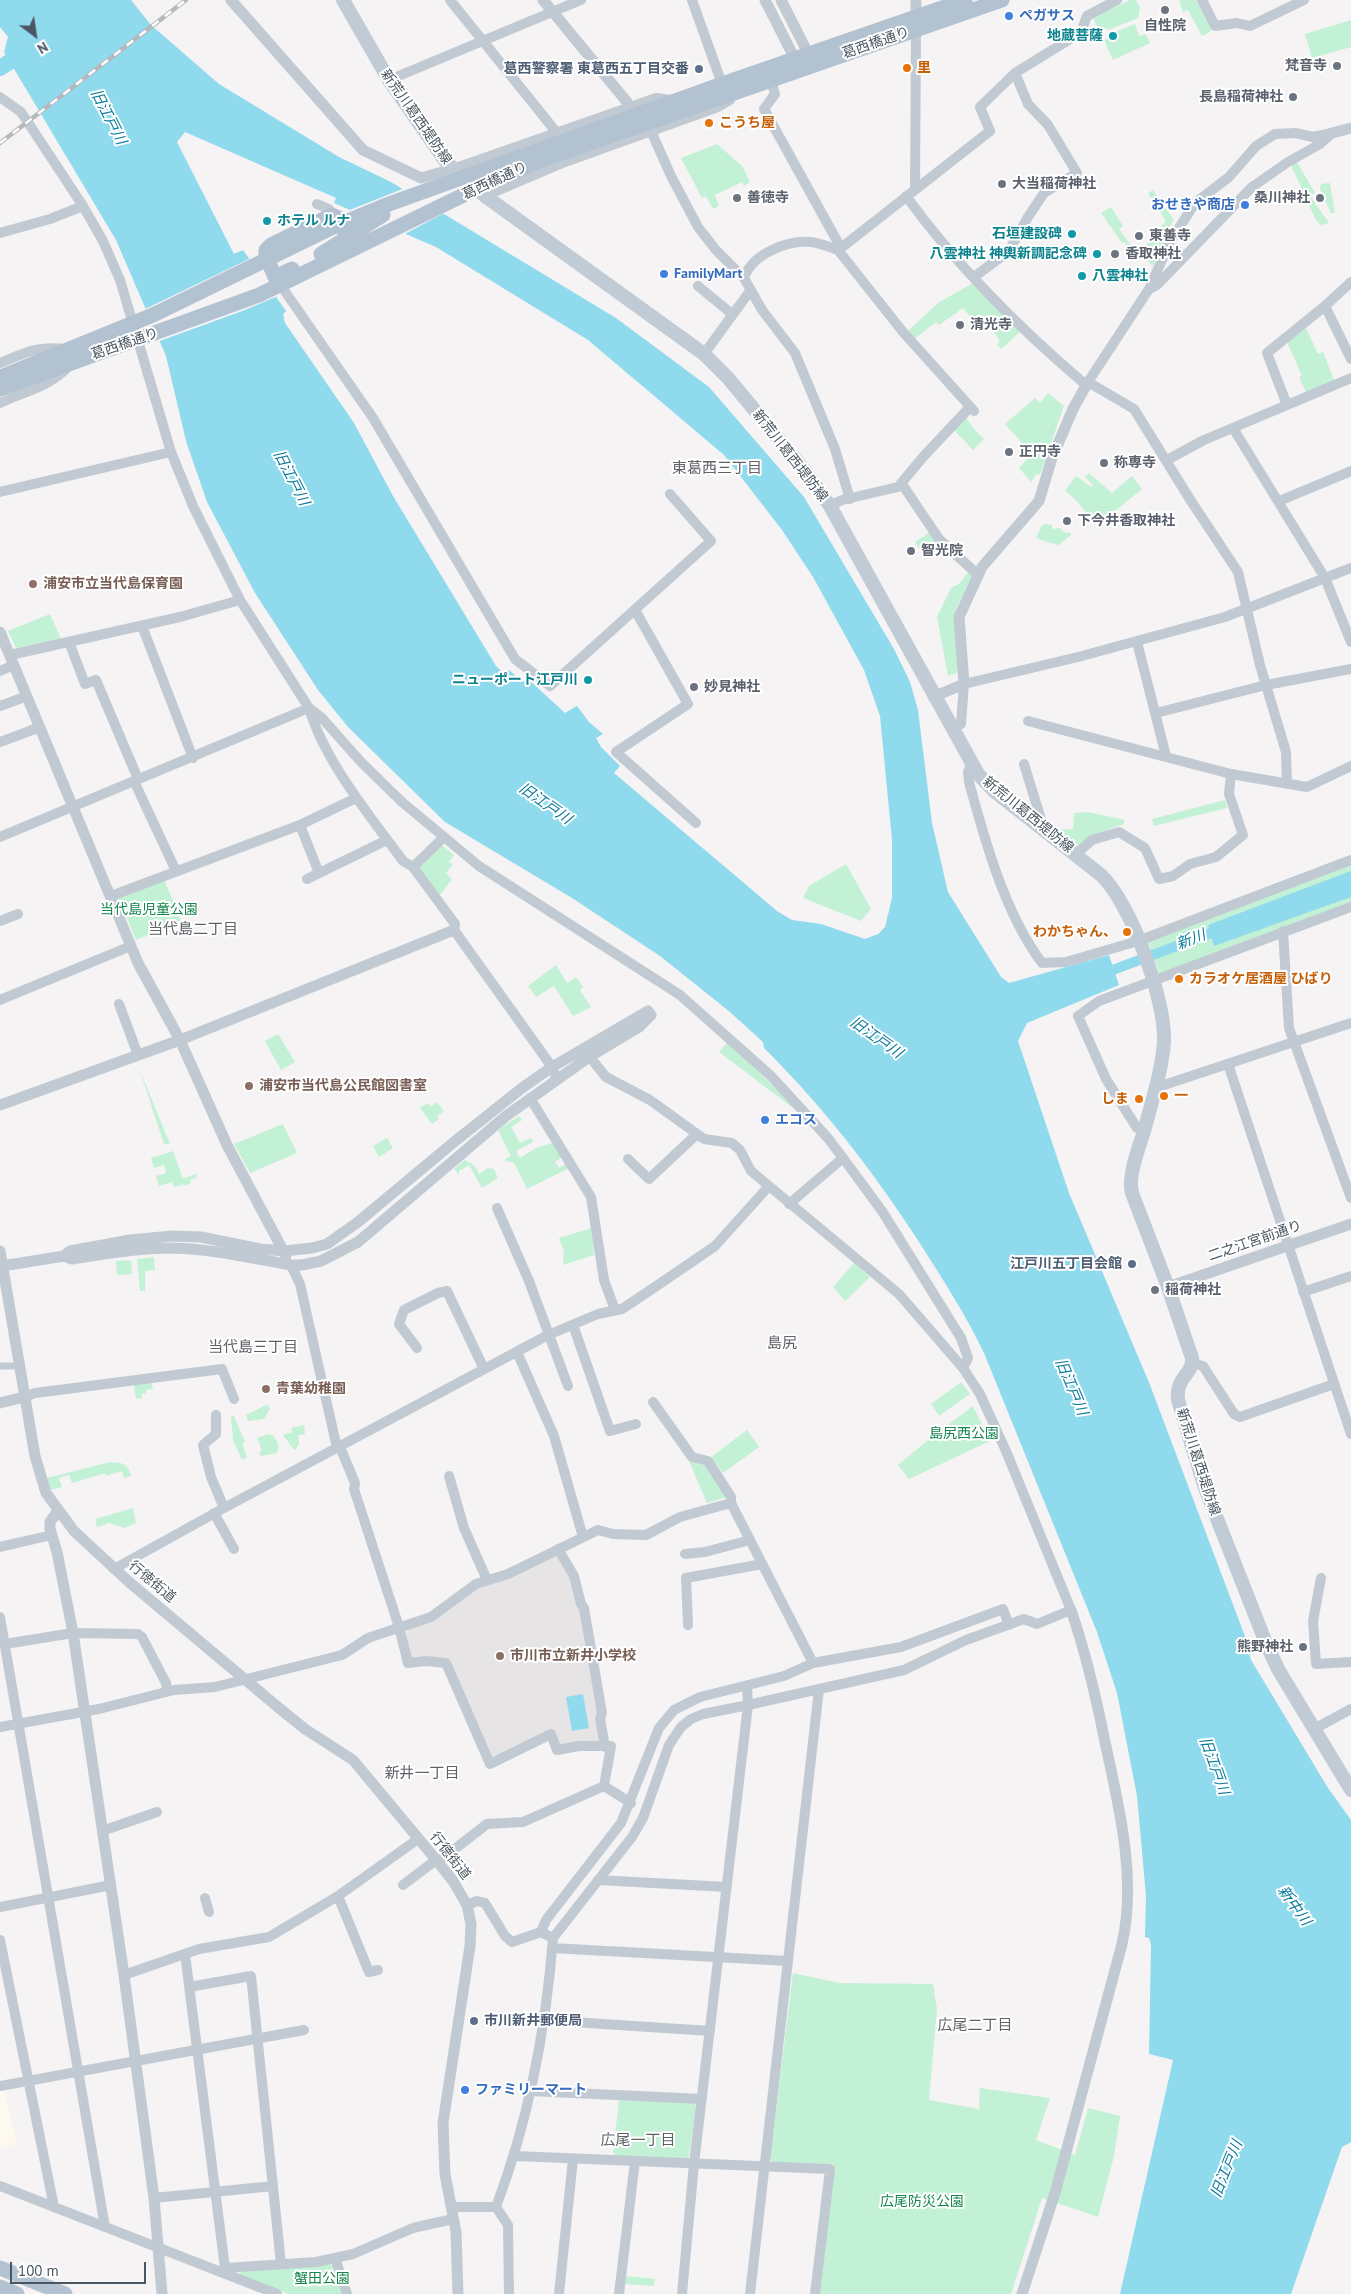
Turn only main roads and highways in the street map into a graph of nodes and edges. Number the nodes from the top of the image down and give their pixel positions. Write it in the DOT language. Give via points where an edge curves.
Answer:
graph roads {
  1 [pos="343,0"];
  2 [pos="965,0"];
  3 [pos="1002,0"];
  4 [pos="916,23"];
  5 [pos="804,61"];
  6 [pos="629,118"];
  7 [pos="439,185"];
  8 [pos="447,203"];
  9 [pos="321,254"];
  10 [pos="289,265"];
  11 [pos="212,314"];
  12 [pos="153,315"];
  13 [pos="0,378"];
  14 [pos="0,389"];
  15 [pos="1351,1790"];
  16 [pos="0,2268"];
  17 [pos="0,2287"];
  18 [pos="17,2294"];
  19 [pos="65,2294"];
  1 -- 15 [label="main road, 新荒川葛西堤防線" via="389,80 453,169 485,196 704,354 728,378 830,506 971,764 994,791 1076,854 1114,888 1126,909 1152,978 1164,1024 1155,1088 1130,1187 1168,1286 1192,1363 1177,1393 1205,1488 1266,1643"];
  2 -- 4 [label="main road, 葛西橋通り"];
  3 -- 4 [label="main road, 葛西橋通り"];
  4 -- 5 [label="main road, 葛西橋通り"];
  5 -- 6 [label="main road, 葛西橋通り" via="722,84"];
  5 -- 6 [label="main road, 葛西橋通り" via="771,80"];
  6 -- 7 [label="main road, 葛西橋通り"];
  6 -- 8 [label="main road, 葛西橋通り"];
  7 -- 9 [label="main road" via="372,220"];
  7 -- 12 [label="main road, 葛西橋通り" via="331,228"];
  8 -- 9 [label="main road" via="387,222"];
  8 -- 11 [label="main road, 葛西橋通り" via="259,295"];
  9 -- 10 [label="main road"];
  10 -- 10 [label="main road" via="343,232 343,220 332,214 271,244 266,256 275,277"];
  10 -- 11 [label="main road"];
  10 -- 12 [label="main road"];
  11 -- 14 [label="main road, 葛西橋通り"];
  12 -- 13 [label="main road, 葛西橋通り"];
  16 -- 19 [label="main road"];
  17 -- 18 [label="main road"];
}
